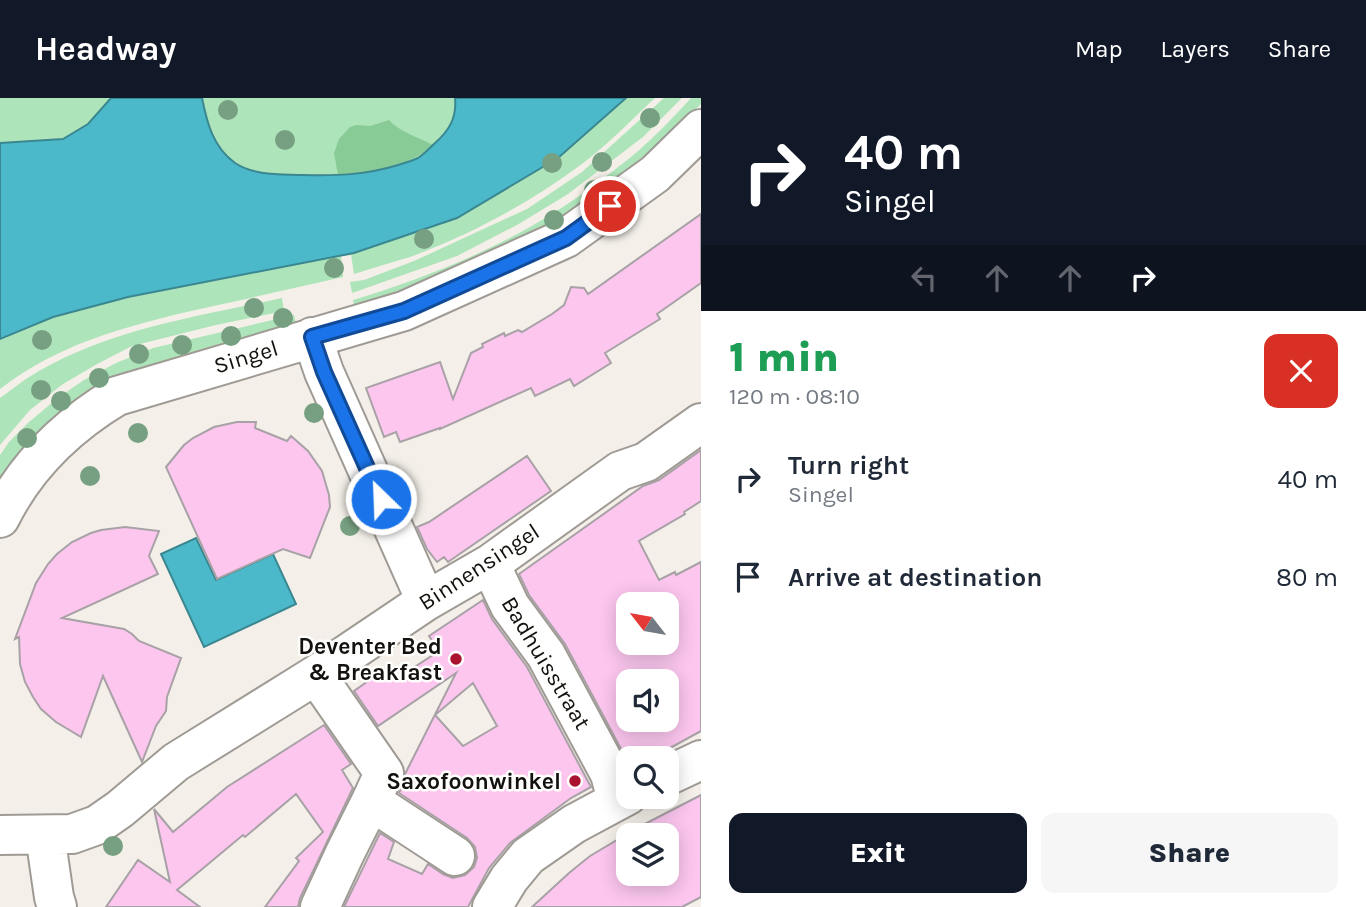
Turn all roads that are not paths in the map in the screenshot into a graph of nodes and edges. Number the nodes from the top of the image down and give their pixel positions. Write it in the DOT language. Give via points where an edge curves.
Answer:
graph roads {
  1 [pos="701,129"];
  2 [pos="312,337"];
  3 [pos="701,423"];
  4 [pos="0,518"];
  5 [pos="490,564"];
  6 [pos="426,601"];
  7 [pos="316,674"];
  8 [pos="701,760"];
  9 [pos="679,770"];
  10 [pos="616,785"];
  11 [pos="371,801"];
  12 [pos="616,801"];
  13 [pos="0,835"];
  14 [pos="45,835"];
  15 [pos="455,856"];
  16 [pos="57,907"];
  17 [pos="320,907"];
  18 [pos="492,907"];
  1 -- 2 [label="street, Singel" via="655,174 566,238 404,311"];
  2 -- 4 [label="street, Singel" via="117,396 55,442 21,482"];
  2 -- 6 [label="street"];
  3 -- 5 [label="street, Binnensingel" via="646,462 620,471"];
  5 -- 6 [label="street, Binnensingel"];
  5 -- 10 [label="street, Badhuisstraat"];
  6 -- 7 [label="street, Binnensingel"];
  7 -- 11 [label="street" via="384,773"];
  7 -- 14 [label="street, Binnensingel" via="176,762 97,825 72,834"];
  8 -- 9 [label="street"];
  11 -- 15 [label="street"];
  11 -- 17 [label="street"];
  12 -- 18 [label="street" via="528,856"];
  13 -- 14 [label="street, Binnensingel"];
  14 -- 16 [label="street"];
}
